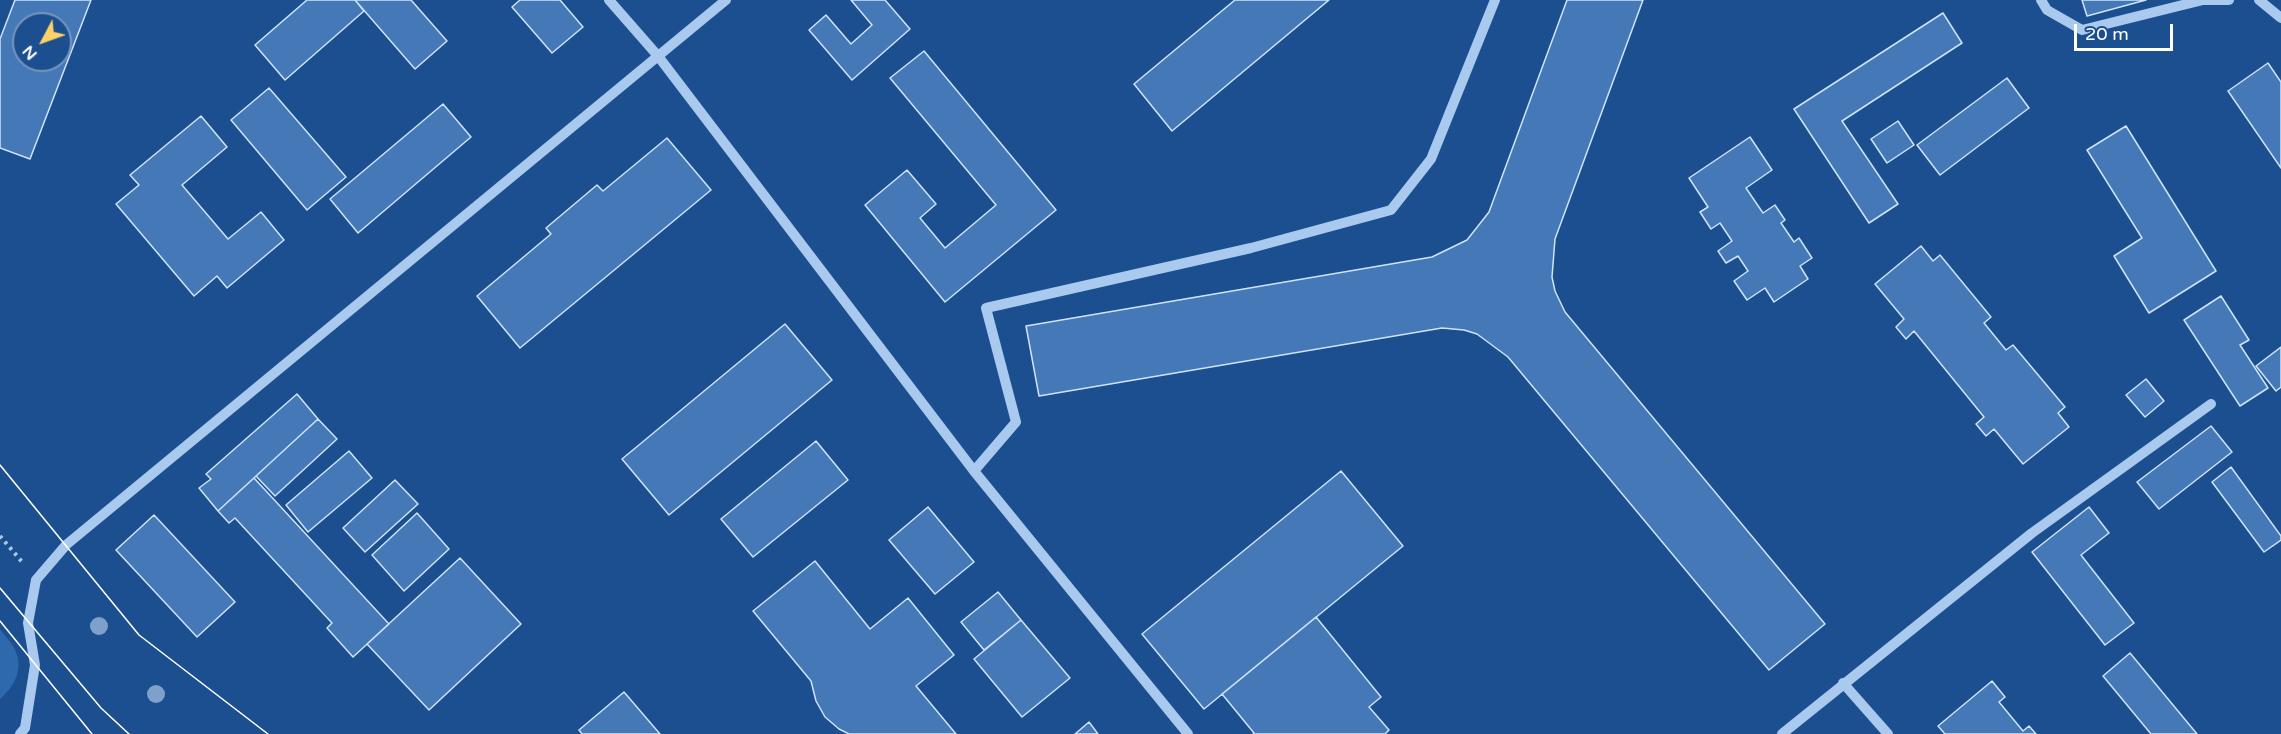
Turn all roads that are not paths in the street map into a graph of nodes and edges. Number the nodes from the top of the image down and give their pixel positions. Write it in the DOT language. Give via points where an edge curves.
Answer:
graph roads {
  1 [pos="609,0"];
  2 [pos="726,0"];
  3 [pos="1495,0"];
  4 [pos="2041,0"];
  5 [pos="2229,0"];
  6 [pos="2259,0"];
  7 [pos="2281,18"];
  8 [pos="658,56"];
  9 [pos="2211,404"];
  10 [pos="974,471"];
  11 [pos="1843,683"];
  12 [pos="20,734"];
  13 [pos="1188,734"];
  14 [pos="1782,734"];
  15 [pos="1888,734"];
  1 -- 8 [label="street"];
  2 -- 8 [label="street"];
  3 -- 10 [label="street" via="1431,159 1391,210 1251,249 986,308 1016,422"];
  4 -- 5 [label="street" via="2047,10 2082,30 2203,0"];
  6 -- 7 [label="street"];
  8 -- 10 [label="street"];
  8 -- 12 [label="street" via="66,545 36,580 27,623 35,665 25,729"];
  9 -- 11 [label="street" via="2032,534"];
  10 -- 13 [label="street"];
  11 -- 14 [label="street"];
  11 -- 15 [label="street"];
}
